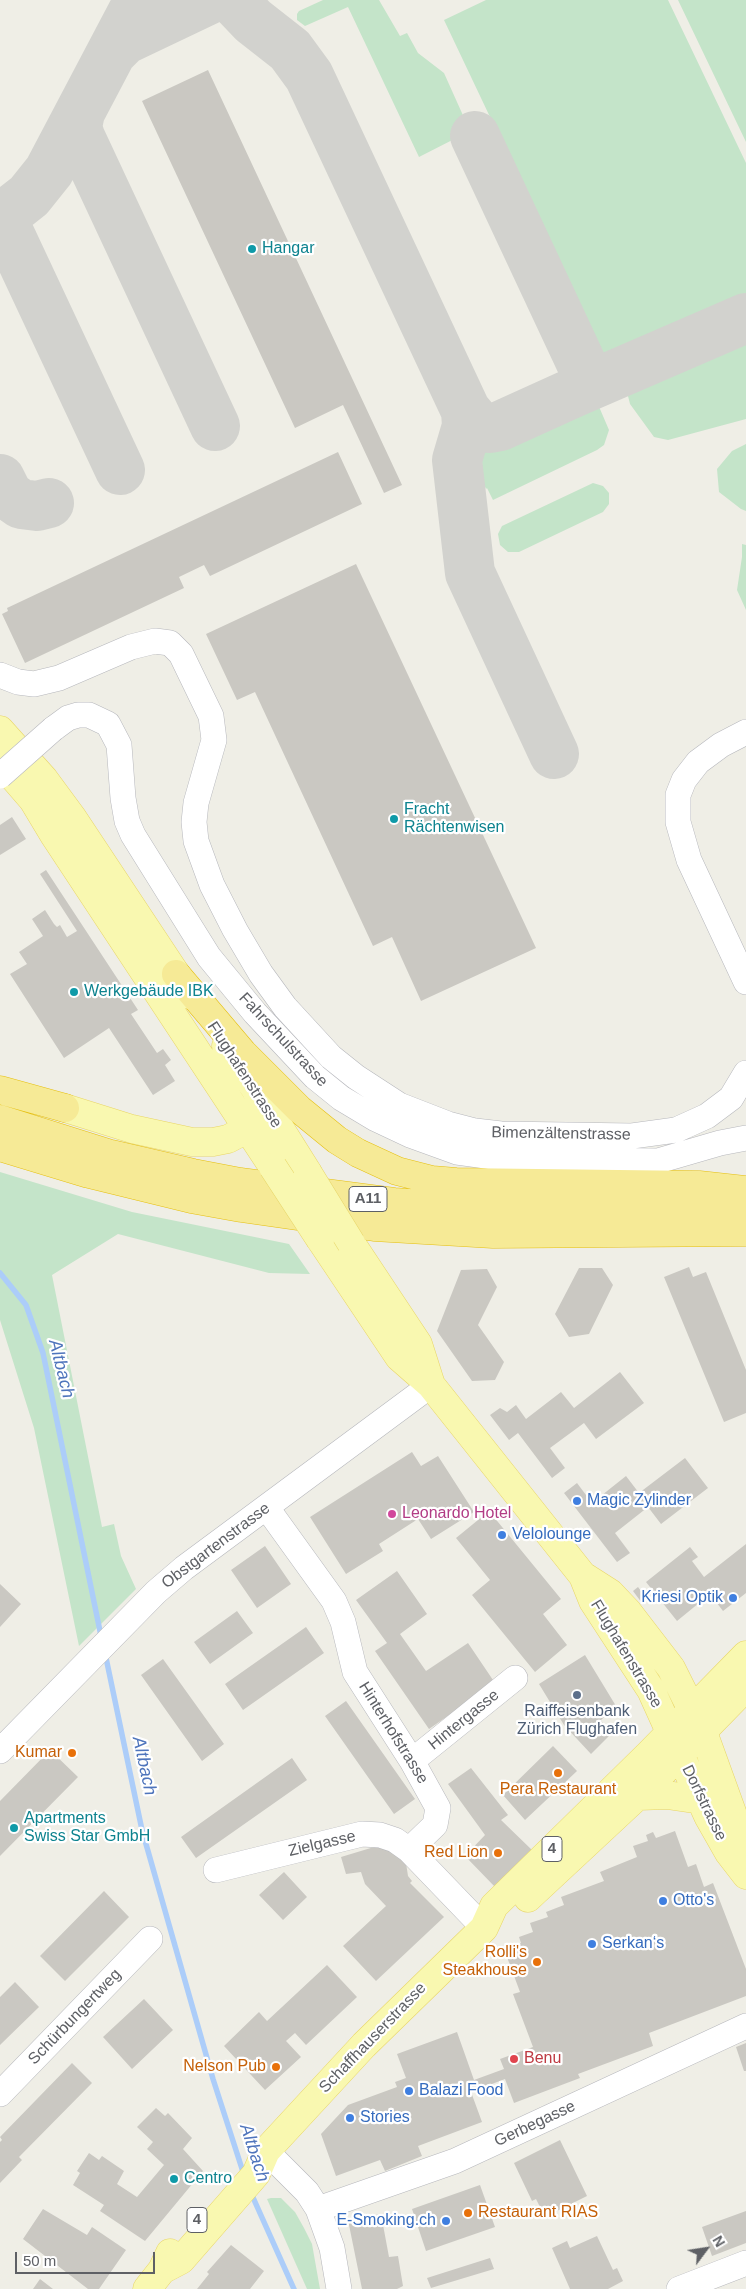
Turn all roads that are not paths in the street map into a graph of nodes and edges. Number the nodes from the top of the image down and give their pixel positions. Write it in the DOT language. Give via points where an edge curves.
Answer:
graph roads {
  1 [pos="0,675"];
  2 [pos="0,730"];
  3 [pos="746,732"];
  4 [pos="0,762"];
  5 [pos="0,776"];
  6 [pos="176,974"];
  7 [pos="746,982"];
  8 [pos="746,1074"];
  9 [pos="0,1090"];
  10 [pos="65,1108"];
  11 [pos="272,1116"];
  12 [pos="0,1119"];
  13 [pos="249,1129"];
  14 [pos="746,1138"];
  15 [pos="0,1147"];
  16 [pos="746,1190"];
  17 [pos="746,1206"];
  18 [pos="746,1232"];
  19 [pos="431,1385"];
  20 [pos="267,1508"];
  21 [pos="583,1576"];
  22 [pos="746,1655"];
  23 [pos="515,1678"];
  24 [pos="746,1687"];
  25 [pos="698,1720"];
  26 [pos="675,1743"];
  27 [pos="0,1751"];
  28 [pos="412,1761"];
  29 [pos="639,1796"];
  30 [pos="701,1800"];
  31 [pos="409,1850"];
  32 [pos="216,1870"];
  33 [pos="746,1875"];
  34 [pos="484,1928"];
  35 [pos="150,1939"];
  36 [pos="746,2026"];
  37 [pos="0,2094"];
  38 [pos="250,2169"];
  39 [pos="318,2209"];
  40 [pos="746,2263"];
  41 [pos="155,2279"];
  42 [pos="339,2289"];
  43 [pos="679,2289"];
  1 -- 8 [label="street, Bimenzältenstrasse" via="34,684 59,678 142,643 170,643 184,660 211,716 214,740 196,803 194,822 196,841 212,885 235,930 285,1007 331,1057 399,1105 448,1124 492,1133 632,1136 676,1130 707,1116 731,1098"];
  2 -- 6 [label="main road, Flughafenstrasse" via="44,779 72,817"];
  3 -- 7 [label="street" via="698,762 678,794 678,822 689,860"];
  4 -- 13 [label="main road, Flughafenstrasse" via="33,800"];
  5 -- 14 [label="street, Fahrschulstrasse, bridge" via="68,718 89,714 108,724 119,745 123,798 133,835 209,957 255,1013 315,1077 341,1098 410,1135 448,1149 508,1160 658,1161"];
  6 -- 11 [label="main road, Flughafenstrasse"];
  6 -- 16 [label="highway" via="243,1053 299,1109 351,1149 397,1171 456,1182 699,1185"];
  9 -- 10 [label="highway"];
  10 -- 13 [label="main road" via="132,1129 192,1142 228,1139"];
  11 -- 13 [label="main road"];
  11 -- 19 [label="main road, Flughafenstrasse, bridge" via="418,1344"];
  12 -- 17 [label="highway, A11" via="111,1154 193,1173 384,1201 496,1209"];
  13 -- 19 [label="main road, Flughafenstrasse, bridge" via="399,1357"];
  15 -- 18 [label="highway, A11" via="89,1174 191,1199 374,1227 493,1234"];
  19 -- 20 [label="street, Obstgartenstrasse"];
  19 -- 21 [label="main road, Flughafenstrasse"];
  20 -- 27 [label="street, Obstgartenstrasse" via="184,1568"];
  20 -- 28 [label="street, Hinterhofstrasse" via="334,1601 354,1672"];
  21 -- 25 [label="main road, Flughafenstrasse" via="610,1593 628,1612 671,1668"];
  21 -- 26 [label="main road, Flughafenstrasse" via="593,1601 651,1690"];
  22 -- 25 [label="main road, Schaffhauserstrasse / 4"];
  23 -- 28 [label="street, Hintergasse"];
  24 -- 25 [label="main road, Schaffhauserstrasse / 4"];
  25 -- 26 [label="main road, Schaffhauserstrasse / 4"];
  25 -- 33 [label="main road, Dorfstrasse" via="736,1823 743,1846"];
  26 -- 29 [label="main road, Schaffhauserstrasse / 4"];
  26 -- 30 [label="main road, Dorfstrasse"];
  26 -- 34 [label="main road, Schaffhauserstrasse / 4" via="494,1906"];
  28 -- 31 [label="street, Hinterhofstrasse" via="438,1808 438,1818"];
  29 -- 30 [label="main road" via="667,1795"];
  29 -- 34 [label="main road, Schaffhauserstrasse / 4" via="504,1920"];
  30 -- 33 [label="main road, Dorfstrasse" via="729,1853"];
  31 -- 32 [label="street, Zielgasse" via="395,1840 362,1834"];
  31 -- 34 [label="street, Zielgasse"];
  34 -- 38 [label="main road, Schaffhauserstrasse / 4" via="364,2045"];
  35 -- 37 [label="street, Schürbungertweg"];
  36 -- 39 [label="street, Gerbegasse" via="454,2161"];
  38 -- 39 [label="street" via="307,2192"];
  38 -- 41 [label="main road, Schaffhauserstrasse / 4" via="171,2251"];
  39 -- 42 [label="street" via="332,2248"];
  40 -- 43 [label="street"];
}
